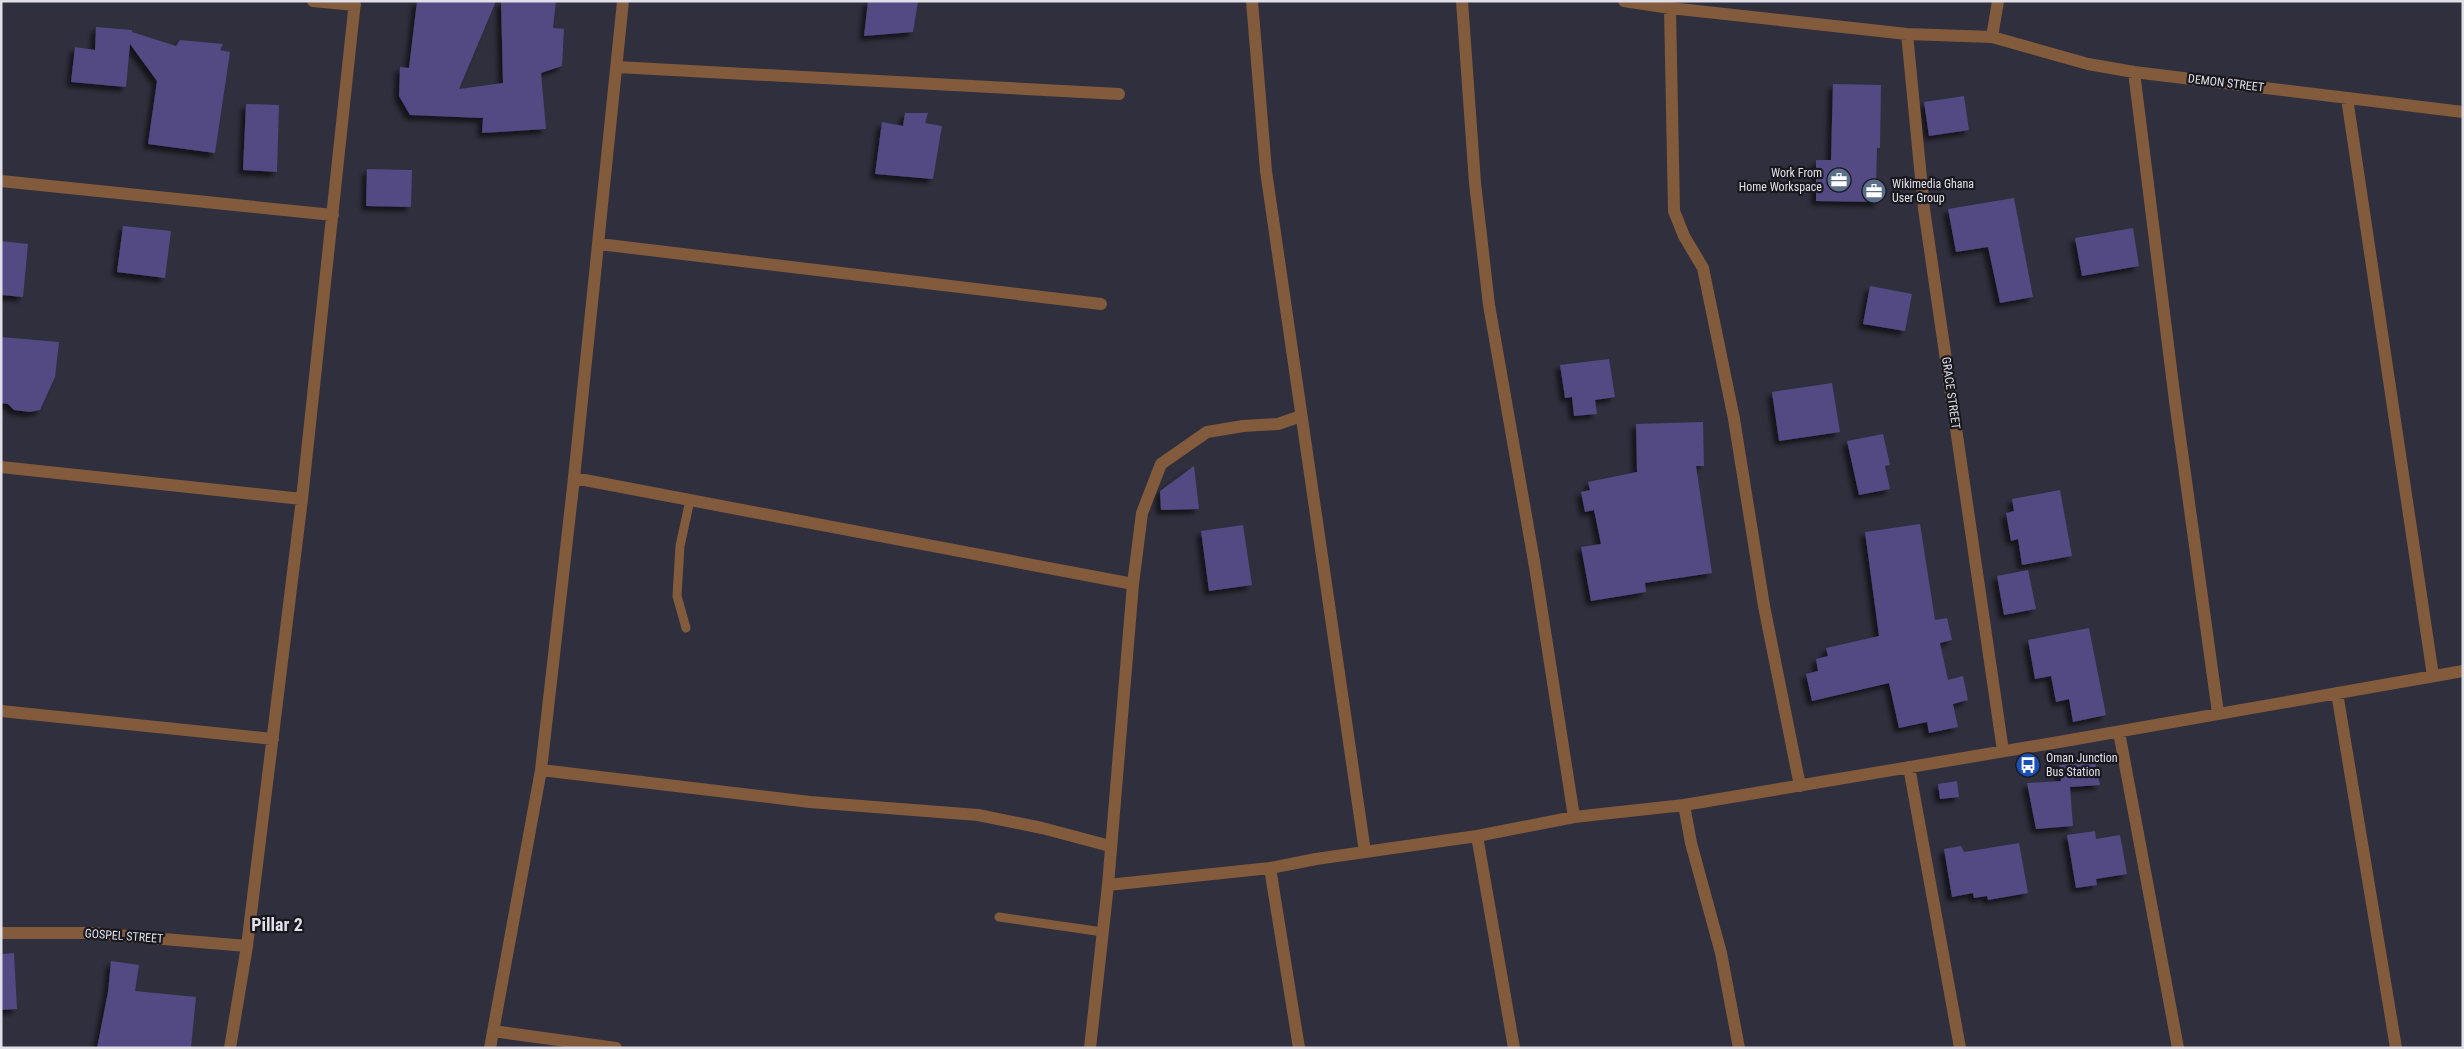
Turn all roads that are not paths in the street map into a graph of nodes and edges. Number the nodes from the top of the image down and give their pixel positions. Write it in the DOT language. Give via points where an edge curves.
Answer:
graph roads {
  1 [pos="313,1"];
  2 [pos="623,1"];
  3 [pos="1252,1"];
  4 [pos="1462,1"];
  5 [pos="1624,1"];
  6 [pos="1998,1"];
  7 [pos="355,3"];
  8 [pos="1670,8"];
  9 [pos="1907,34"];
  10 [pos="1992,37"];
  11 [pos="617,67"];
  12 [pos="2134,72"];
  13 [pos="1118,94"];
  14 [pos="2347,98"];
  15 [pos="2463,112"];
  16 [pos="1,181"];
  17 [pos="333,215"];
  18 [pos="599,244"];
  19 [pos="1101,304"];
  20 [pos="1301,416"];
  21 [pos="1,467"];
  22 [pos="574,478"];
  23 [pos="302,499"];
  24 [pos="690,500"];
  25 [pos="1132,584"];
  26 [pos="686,628"];
  27 [pos="2463,671"];
  28 [pos="2433,676"];
  29 [pos="2337,693"];
  30 [pos="1,711"];
  31 [pos="2218,713"];
  32 [pos="2119,732"];
  33 [pos="273,739"];
  34 [pos="2003,751"];
  35 [pos="1909,767"];
  36 [pos="541,770"];
  37 [pos="1800,786"];
  38 [pos="1684,804"];
  39 [pos="1574,817"];
  40 [pos="1477,836"];
  41 [pos="1110,846"];
  42 [pos="1366,852"];
  43 [pos="1270,868"];
  44 [pos="1108,885"];
  45 [pos="999,917"];
  46 [pos="1102,932"];
  47 [pos="1,933"];
  48 [pos="247,946"];
  49 [pos="493,1031"];
  50 [pos="230,1048"];
  51 [pos="490,1048"];
  52 [pos="616,1048"];
  53 [pos="1090,1048"];
  54 [pos="1299,1048"];
  55 [pos="1514,1048"];
  56 [pos="1739,1048"];
  57 [pos="1960,1048"];
  58 [pos="2178,1048"];
  59 [pos="2396,1048"];
  1 -- 7 [label="street"];
  2 -- 11 [label="street"];
  3 -- 20 [label="street" via="1266,171"];
  4 -- 39 [label="street" via="1475,183 1489,305"];
  5 -- 8 [label="street, DEMON STREET"];
  6 -- 10 [label="street"];
  7 -- 17 [label="street"];
  8 -- 9 [label="street, DEMON STREET"];
  8 -- 37 [label="street" via="1674,211 1703,268 1734,419 1764,606"];
  9 -- 10 [label="street, DEMON STREET"];
  9 -- 34 [label="street, GRACE STREET" via="1924,209"];
  10 -- 12 [label="street, DEMON STREET" via="2088,64"];
  11 -- 13 [label="street"];
  11 -- 18 [label="street"];
  12 -- 14 [label="street, DEMON STREET"];
  12 -- 31 [label="street"];
  14 -- 15 [label="street, DEMON STREET"];
  14 -- 28 [label="street"];
  16 -- 17 [label="street"];
  17 -- 23 [label="street"];
  18 -- 19 [label="street"];
  18 -- 22 [label="street"];
  20 -- 25 [label="street" via="1278,424 1207,432 1161,464 1142,513"];
  20 -- 42 [label="street"];
  21 -- 23 [label="street"];
  22 -- 24 [label="street"];
  22 -- 36 [label="street"];
  23 -- 33 [label="street"];
  24 -- 25 [label="street"];
  24 -- 26 [label="lane" via="680,546 677,596"];
  25 -- 41 [label="street"];
  27 -- 28 [label="street"];
  28 -- 29 [label="street"];
  29 -- 31 [label="street"];
  29 -- 59 [label="street"];
  30 -- 33 [label="street"];
  31 -- 32 [label="street"];
  32 -- 34 [label="street"];
  32 -- 58 [label="street"];
  33 -- 48 [label="street"];
  34 -- 35 [label="street"];
  35 -- 37 [label="street"];
  35 -- 57 [label="street"];
  36 -- 41 [label="street" via="801,802 978,815"];
  36 -- 49 [label="street"];
  37 -- 38 [label="street"];
  38 -- 39 [label="street"];
  38 -- 56 [label="street" via="1691,843 1721,953"];
  39 -- 40 [label="street"];
  40 -- 42 [label="street"];
  40 -- 55 [label="street"];
  41 -- 44 [label="street"];
  42 -- 43 [label="street"];
  43 -- 44 [label="street"];
  43 -- 54 [label="street"];
  44 -- 46 [label="street"];
  45 -- 46 [label="lane"];
  46 -- 53 [label="street"];
  47 -- 48 [label="street, GOSPEL STREET" via="92,933"];
  48 -- 50 [label="street"];
  49 -- 51 [label="street"];
  49 -- 52 [label="street"];
}
